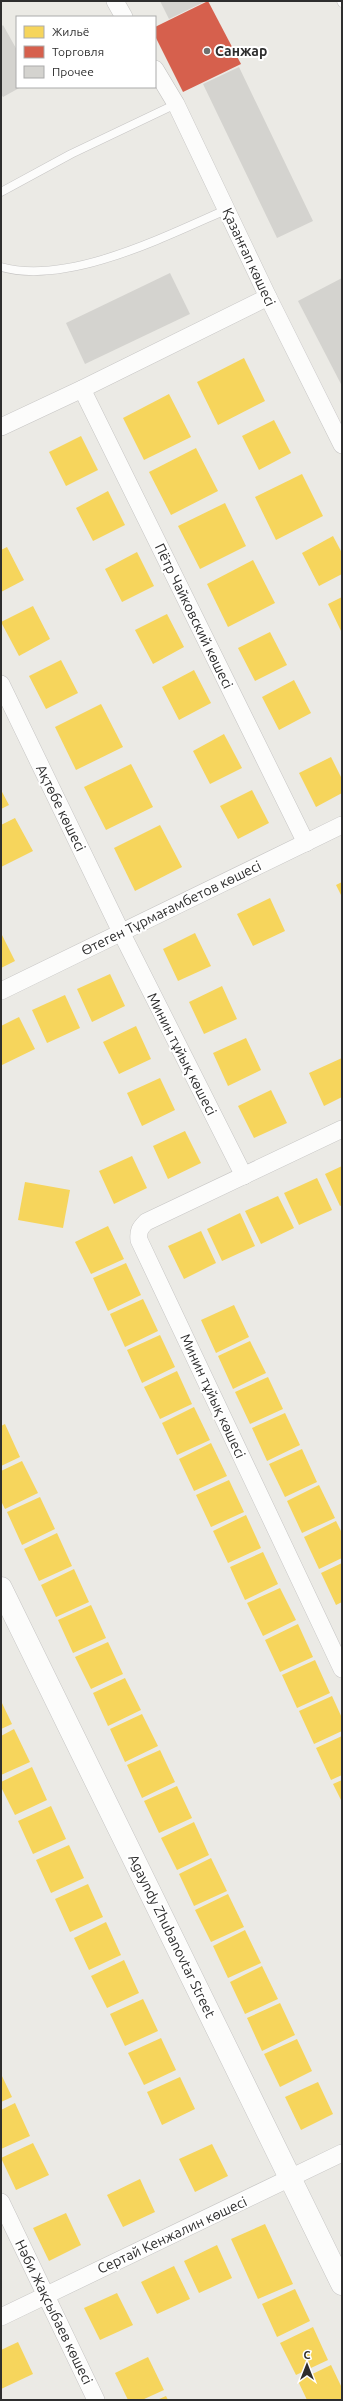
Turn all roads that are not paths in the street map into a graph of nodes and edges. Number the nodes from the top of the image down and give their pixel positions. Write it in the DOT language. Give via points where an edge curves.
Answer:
graph roads {
  1 [pos="115,1"];
  2 [pos="123,16"];
  3 [pos="156,71"];
  4 [pos="176,104"];
  5 [pos="1,192"];
  6 [pos="228,209"];
  7 [pos="1,267"];
  8 [pos="268,297"];
  9 [pos="82,390"];
  10 [pos="1,427"];
  11 [pos="342,445"];
  12 [pos="1,684"];
  13 [pos="342,825"];
  14 [pos="306,843"];
  15 [pos="121,932"];
  16 [pos="1,992"];
  17 [pos="342,1129"];
  18 [pos="244,1176"];
  19 [pos="1,1588"];
  20 [pos="342,1669"];
  21 [pos="342,2153"];
  22 [pos="291,2179"];
  23 [pos="1,2202"];
  24 [pos="342,2284"];
  25 [pos="46,2295"];
  26 [pos="1,2317"];
  27 [pos="96,2400"];
  1 -- 2 [label="street"];
  3 -- 4 [label="street, Қазанғап көшесі"];
  4 -- 5 [label="lane" via="71,154"];
  4 -- 6 [label="street, Қазанғап көшесі"];
  6 -- 7 [label="lane" via="139,248 54,272 11,270"];
  6 -- 8 [label="street, Қазанғап көшесі"];
  8 -- 9 [label="street"];
  8 -- 11 [label="street, Қазанғап көшесі"];
  9 -- 10 [label="street"];
  9 -- 14 [label="street, Пётр Чайковский көшесі"];
  12 -- 15 [label="street, Ақтөбе көшесі"];
  13 -- 14 [label="street, Өтеген Тұрмағамбетов көшесі"];
  14 -- 15 [label="street, Өтеген Тұрмағамбетов көшесі"];
  15 -- 16 [label="street, Өтеген Тұрмағамбетов көшесі"];
  15 -- 18 [label="street, Минин тұйық көшесі"];
  17 -- 18 [label="street, Минин тұйық көшесі"];
  18 -- 20 [label="street, Минин тұйық көшесі" via="146,1222 140,1227 139,1240"];
  19 -- 22 [label="street, Agayndy Zhubanovtar Street"];
  21 -- 22 [label="street, Сертай Кенжалин көшесі"];
  22 -- 24 [label="street, Agayndy Zhubanovtar Street"];
  22 -- 25 [label="street, Сертай Кенжалин көшесі"];
  23 -- 25 [label="street, Нәби Жақсыбаев көшесі"];
  25 -- 26 [label="street, Сертай Кенжалин көшесі"];
  25 -- 27 [label="street, Нәби Жақсыбаев көшесі"];
}
